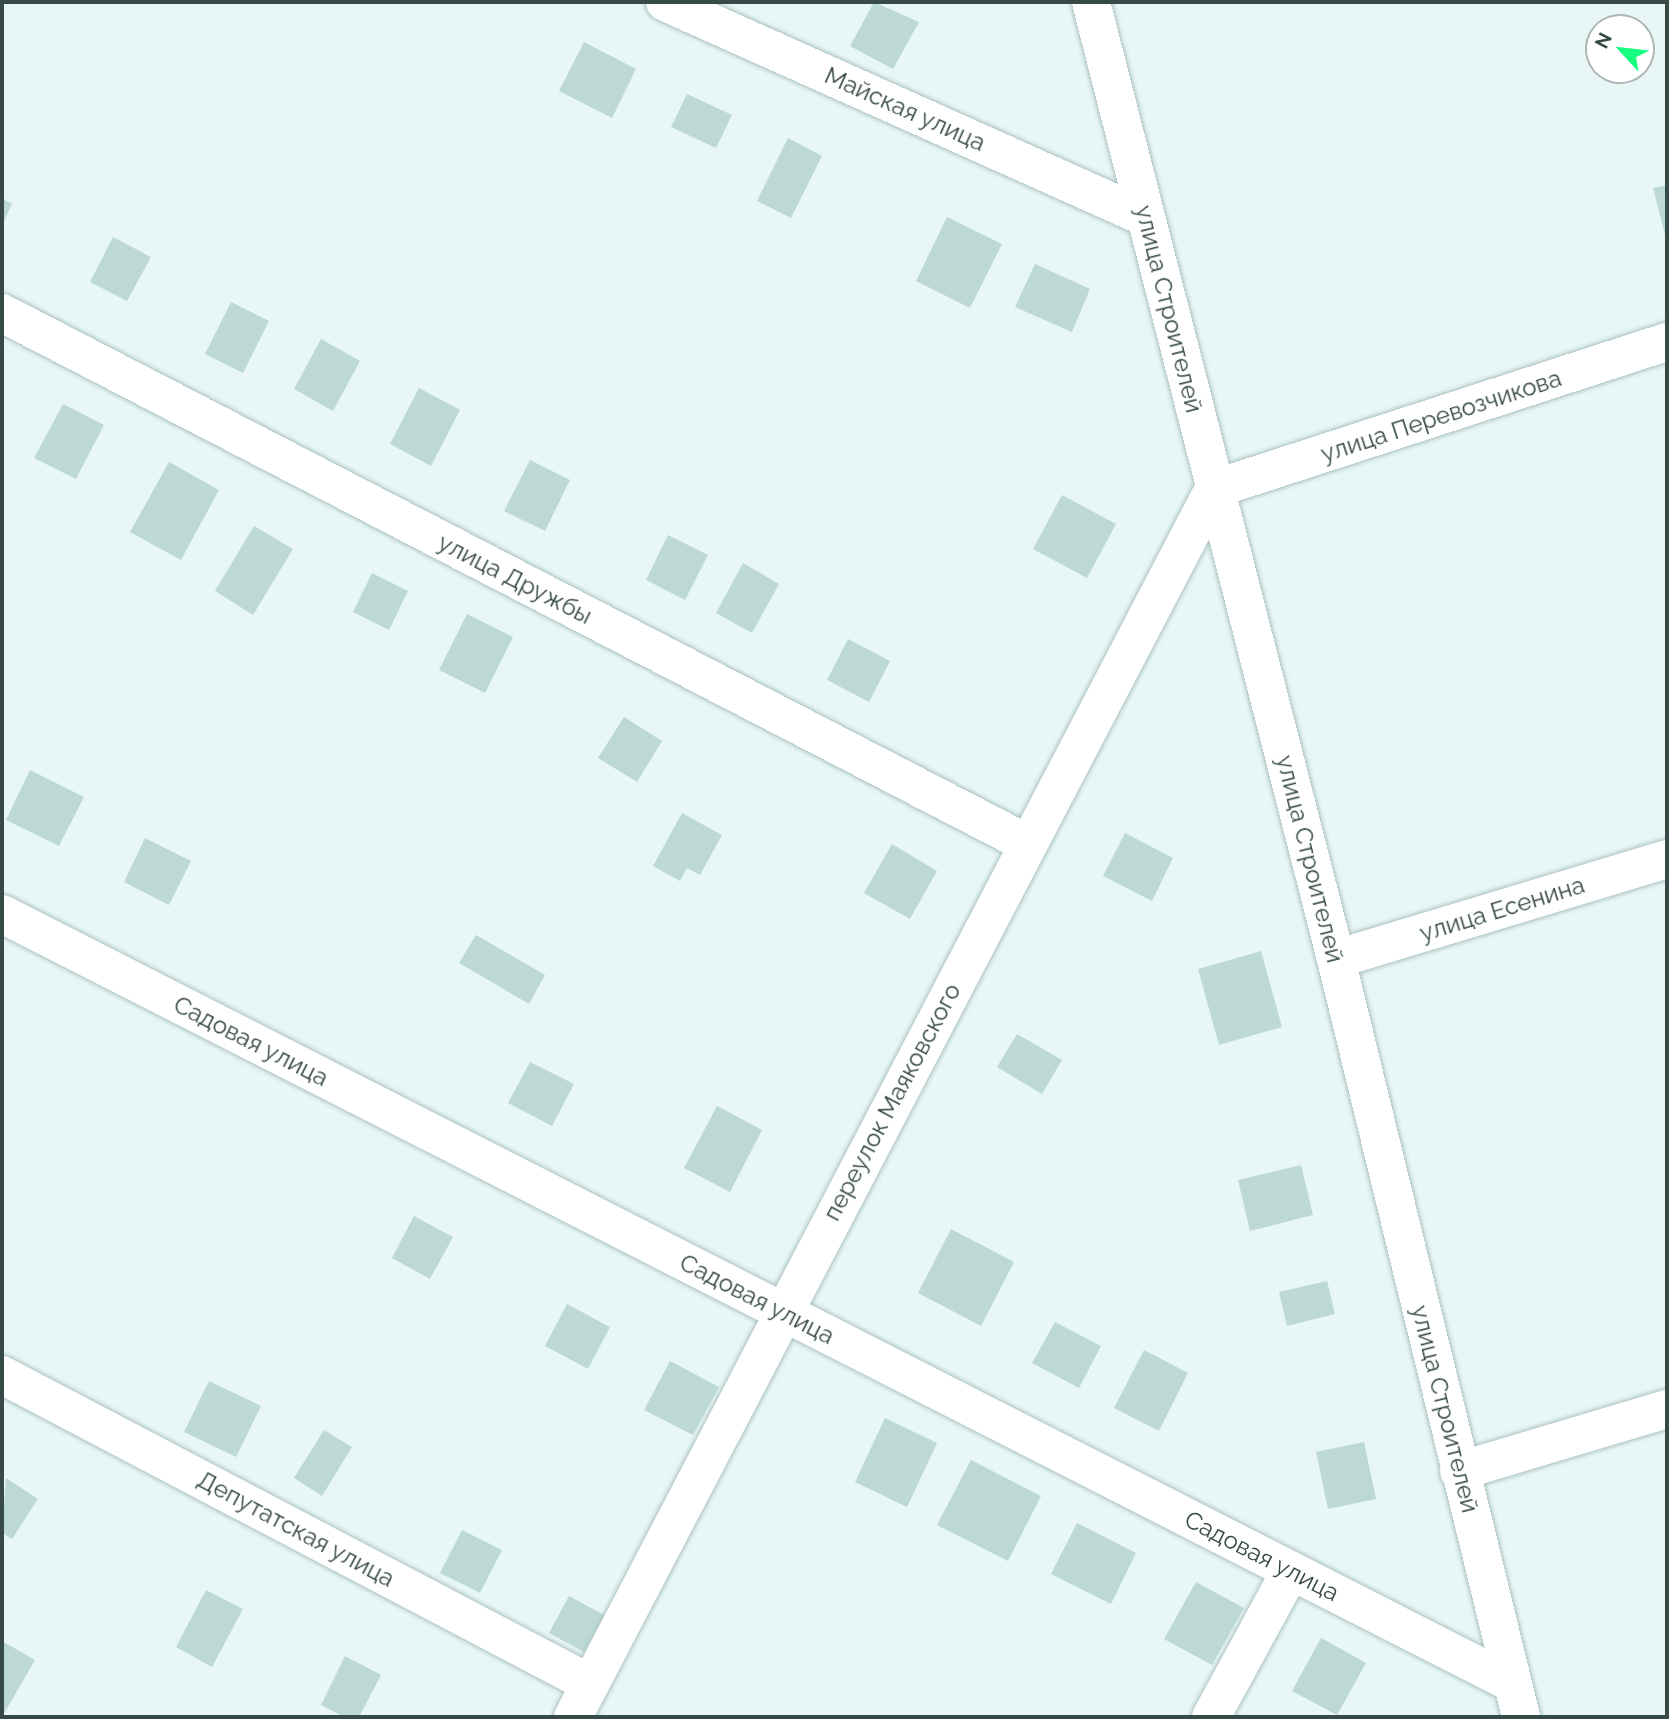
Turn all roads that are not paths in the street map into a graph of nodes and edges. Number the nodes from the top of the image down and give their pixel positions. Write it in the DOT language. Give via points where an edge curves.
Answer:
graph roads {
  1 [pos="665,2"];
  2 [pos="1091,2"];
  3 [pos="1145,217"];
  4 [pos="2,313"];
  5 [pos="1667,342"];
  6 [pos="1214,489"];
  7 [pos="1028,845"];
  8 [pos="1667,859"];
  9 [pos="2,914"];
  10 [pos="1336,959"];
  11 [pos="782,1312"];
  12 [pos="2,1375"];
  13 [pos="1667,1409"];
  14 [pos="1459,1471"];
  15 [pos="1291,1570"];
  16 [pos="589,1683"];
  17 [pos="1516,1700"];
  18 [pos="573,1717"];
  19 [pos="1211,1717"];
  1 -- 3 [label="street, Майская улица"];
  2 -- 3 [label="street, улица Строителей"];
  3 -- 6 [label="street, улица Строителей"];
  4 -- 7 [label="street, улица Дружбы"];
  5 -- 6 [label="street, улица Перевозчикова"];
  6 -- 7 [label="street, переулок Маяковского"];
  6 -- 10 [label="street, улица Строителей"];
  7 -- 11 [label="street, переулок Маяковского"];
  8 -- 10 [label="street, улица Есенина"];
  9 -- 11 [label="street, Садовая улица"];
  10 -- 14 [label="street, улица Строителей"];
  11 -- 15 [label="street, Садовая улица"];
  11 -- 16 [label="street, переулок Маяковского"];
  12 -- 16 [label="street, Депутатская улица"];
  13 -- 14 [label="street"];
  14 -- 17 [label="street, улица Строителей"];
  15 -- 17 [label="street, Садовая улица"];
  15 -- 19 [label="street"];
  16 -- 18 [label="street, переулок Маяковского"];
}
